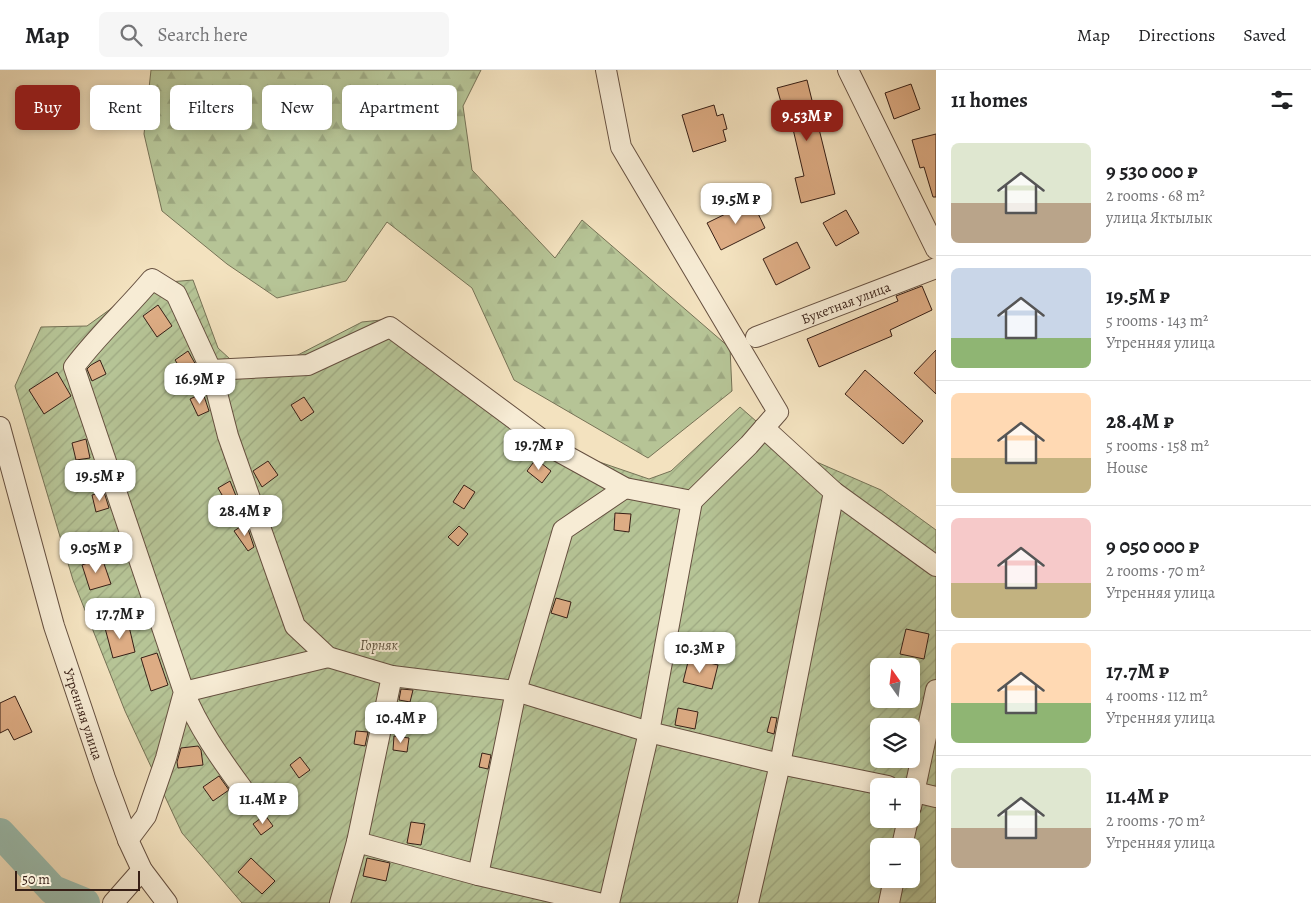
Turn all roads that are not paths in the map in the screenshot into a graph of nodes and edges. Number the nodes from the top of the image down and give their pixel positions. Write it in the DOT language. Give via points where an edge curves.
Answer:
graph roads {
  1 [pos="606,70"];
  2 [pos="848,70"];
  3 [pos="936,248"];
  4 [pos="936,268"];
  5 [pos="756,337"];
  6 [pos="211,370"];
  7 [pos="0,427"];
  8 [pos="764,428"];
  9 [pos="625,488"];
  10 [pos="834,492"];
  11 [pos="692,501"];
  12 [pos="936,566"];
  13 [pos="328,657"];
  14 [pos="392,676"];
  15 [pos="936,690"];
  16 [pos="184,692"];
  17 [pos="516,692"];
  18 [pos="649,732"];
  19 [pos="780,764"];
  20 [pos="916,778"];
  21 [pos="870,782"];
  22 [pos="242,788"];
  23 [pos="920,797"];
  24 [pos="936,797"];
  25 [pos="128,840"];
  26 [pos="357,842"];
  27 [pos="142,870"];
  28 [pos="478,875"];
  29 [pos="892,888"];
  30 [pos="113,903"];
  31 [pos="167,903"];
  32 [pos="340,903"];
  33 [pos="598,903"];
  34 [pos="609,903"];
  35 [pos="748,903"];
  36 [pos="889,903"];
  1 -- 8 [label="street" via="621,147 778,412"];
  2 -- 3 [label="street"];
  4 -- 5 [label="street, Букетная улица"];
  6 -- 9 [label="street" via="308,365 390,327 556,450"];
  6 -- 13 [label="street" via="228,436 295,626"];
  6 -- 16 [label="street" via="176,294 152,279 74,367"];
  7 -- 25 [label="street, Утренняя улица" via="54,626"];
  8 -- 10 [label="street"];
  8 -- 11 [label="street"];
  9 -- 11 [label="street"];
  9 -- 17 [label="street" via="563,530"];
  10 -- 12 [label="street"];
  10 -- 19 [label="street"];
  11 -- 18 [label="street"];
  13 -- 14 [label="street"];
  13 -- 16 [label="street"];
  14 -- 17 [label="street"];
  14 -- 26 [label="street"];
  15 -- 20 [label="street"];
  16 -- 22 [label="street" via="221,760"];
  16 -- 25 [label="street" via="146,816"];
  17 -- 18 [label="street"];
  17 -- 28 [label="street"];
  18 -- 19 [label="street"];
  18 -- 34 [label="street"];
  19 -- 21 [label="street"];
  19 -- 35 [label="street"];
  23 -- 24 [label="street"];
  25 -- 27 [label="street, Утренняя улица"];
  26 -- 28 [label="street"];
  26 -- 32 [label="street"];
  27 -- 30 [label="street"];
  27 -- 31 [label="street, Утренняя улица"];
  28 -- 33 [label="street"];
  29 -- 36 [label="street"];
}
